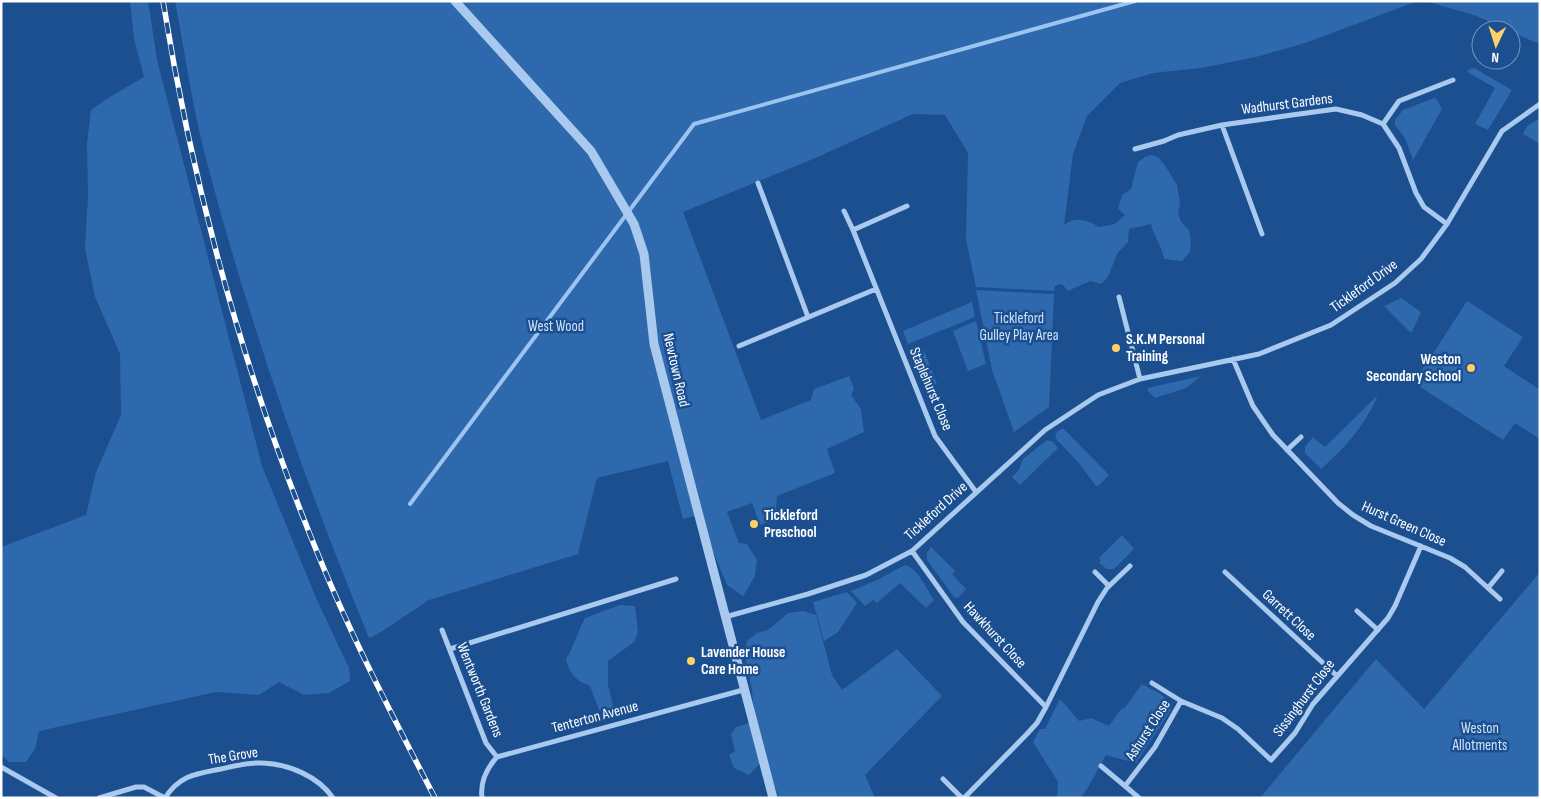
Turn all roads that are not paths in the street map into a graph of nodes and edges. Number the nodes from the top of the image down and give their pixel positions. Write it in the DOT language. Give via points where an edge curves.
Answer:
graph roads {
  1 [pos="455,1"];
  2 [pos="1453,80"];
  3 [pos="1540,104"];
  4 [pos="1382,124"];
  5 [pos="1222,125"];
  6 [pos="1135,149"];
  7 [pos="758,183"];
  8 [pos="907,206"];
  9 [pos="844,211"];
  10 [pos="1447,224"];
  11 [pos="853,230"];
  12 [pos="1262,234"];
  13 [pos="876,289"];
  14 [pos="1119,297"];
  15 [pos="808,317"];
  16 [pos="738,346"];
  17 [pos="1233,359"];
  18 [pos="1140,379"];
  19 [pos="1301,437"];
  20 [pos="1287,450"];
  21 [pos="976,492"];
  22 [pos="1421,546"];
  23 [pos="912,551"];
  24 [pos="1130,566"];
  25 [pos="1502,571"];
  26 [pos="1095,572"];
  27 [pos="1225,572"];
  28 [pos="676,579"];
  29 [pos="1109,586"];
  30 [pos="1488,588"];
  31 [pos="1500,600"];
  32 [pos="1357,611"];
  33 [pos="725,617"];
  34 [pos="442,630"];
  35 [pos="1378,630"];
  36 [pos="450,649"];
  37 [pos="1336,675"];
  38 [pos="1152,683"];
  39 [pos="743,690"];
  40 [pos="1181,702"];
  41 [pos="1046,707"];
  42 [pos="497,757"];
  43 [pos="1271,760"];
  44 [pos="1101,766"];
  45 [pos="1,767"];
  46 [pos="943,779"];
  47 [pos="1125,786"];
  48 [pos="56,798"];
  49 [pos="99,798"];
  50 [pos="165,798"];
  51 [pos="333,798"];
  52 [pos="482,798"];
  53 [pos="772,798"];
  54 [pos="963,798"];
  55 [pos="1139,798"];
  1 -- 33 [label="street, Newtown Road" via="591,151 634,224 644,254 654,344"];
  2 -- 4 [label="street" via="1399,101"];
  3 -- 10 [label="street, Tickleford Drive" via="1502,131"];
  4 -- 5 [label="street, Wadhurst Gardens" via="1336,109"];
  4 -- 10 [label="street" via="1399,148 1424,207"];
  5 -- 6 [label="street, Wadhurst Gardens"];
  5 -- 12 [label="street, Wadhurst Gardens"];
  7 -- 15 [label="street"];
  8 -- 11 [label="street"];
  9 -- 11 [label="street, Staplehurst Close"];
  10 -- 17 [label="street, Tickleford Drive" via="1421,259 1395,283 1339,320 1260,354"];
  11 -- 13 [label="street, Staplehurst Close"];
  13 -- 15 [label="street"];
  13 -- 21 [label="street, Staplehurst Close" via="936,436"];
  14 -- 18 [label="street"];
  15 -- 16 [label="street"];
  17 -- 18 [label="street, Tickleford Drive"];
  17 -- 20 [label="street" via="1253,406"];
  18 -- 21 [label="street, Tickleford Drive" via="1098,395 1057,420"];
  19 -- 20 [label="street"];
  20 -- 22 [label="street, Hurst Green Close" via="1353,515"];
  21 -- 23 [label="street, Tickleford Drive"];
  22 -- 30 [label="street, Hurst Green Close" via="1465,567"];
  22 -- 35 [label="street, Sissinghurst Close" via="1395,606"];
  23 -- 33 [label="street, Tickleford Drive" via="866,574"];
  23 -- 41 [label="street, Hawkhurst Close" via="963,622"];
  24 -- 29 [label="street"];
  25 -- 30 [label="street"];
  26 -- 29 [label="street"];
  27 -- 37 [label="street, Garrett Close"];
  28 -- 36 [label="street"];
  29 -- 41 [label="street" via="1094,608"];
  30 -- 31 [label="street, Hurst Green Close"];
  32 -- 35 [label="street"];
  33 -- 39 [label="street, Newtown Road"];
  34 -- 36 [label="street, Wentworth Gardens"];
  35 -- 37 [label="street, Sissinghurst Close"];
  36 -- 42 [label="street, Wentworth Gardens" via="486,743"];
  37 -- 43 [label="street, Sissinghurst Close" via="1312,704 1295,733"];
  38 -- 40 [label="street"];
  39 -- 42 [label="street, Tenterton Avenue"];
  39 -- 53 [label="street, Newtown Road"];
  40 -- 43 [label="street, Ashurst Close" via="1222,718"];
  40 -- 47 [label="street, Ashurst Close" via="1155,747"];
  41 -- 54 [label="street" via="1026,736"];
  42 -- 52 [label="street" via="483,778"];
  44 -- 47 [label="street"];
  45 -- 48 [label="street"];
  46 -- 54 [label="street"];
  47 -- 55 [label="street"];
  49 -- 50 [label="street, The Grove" via="144,787"];
  50 -- 51 [label="street, The Grove" via="183,779 218,769 263,763 293,769 308,776"];
}
